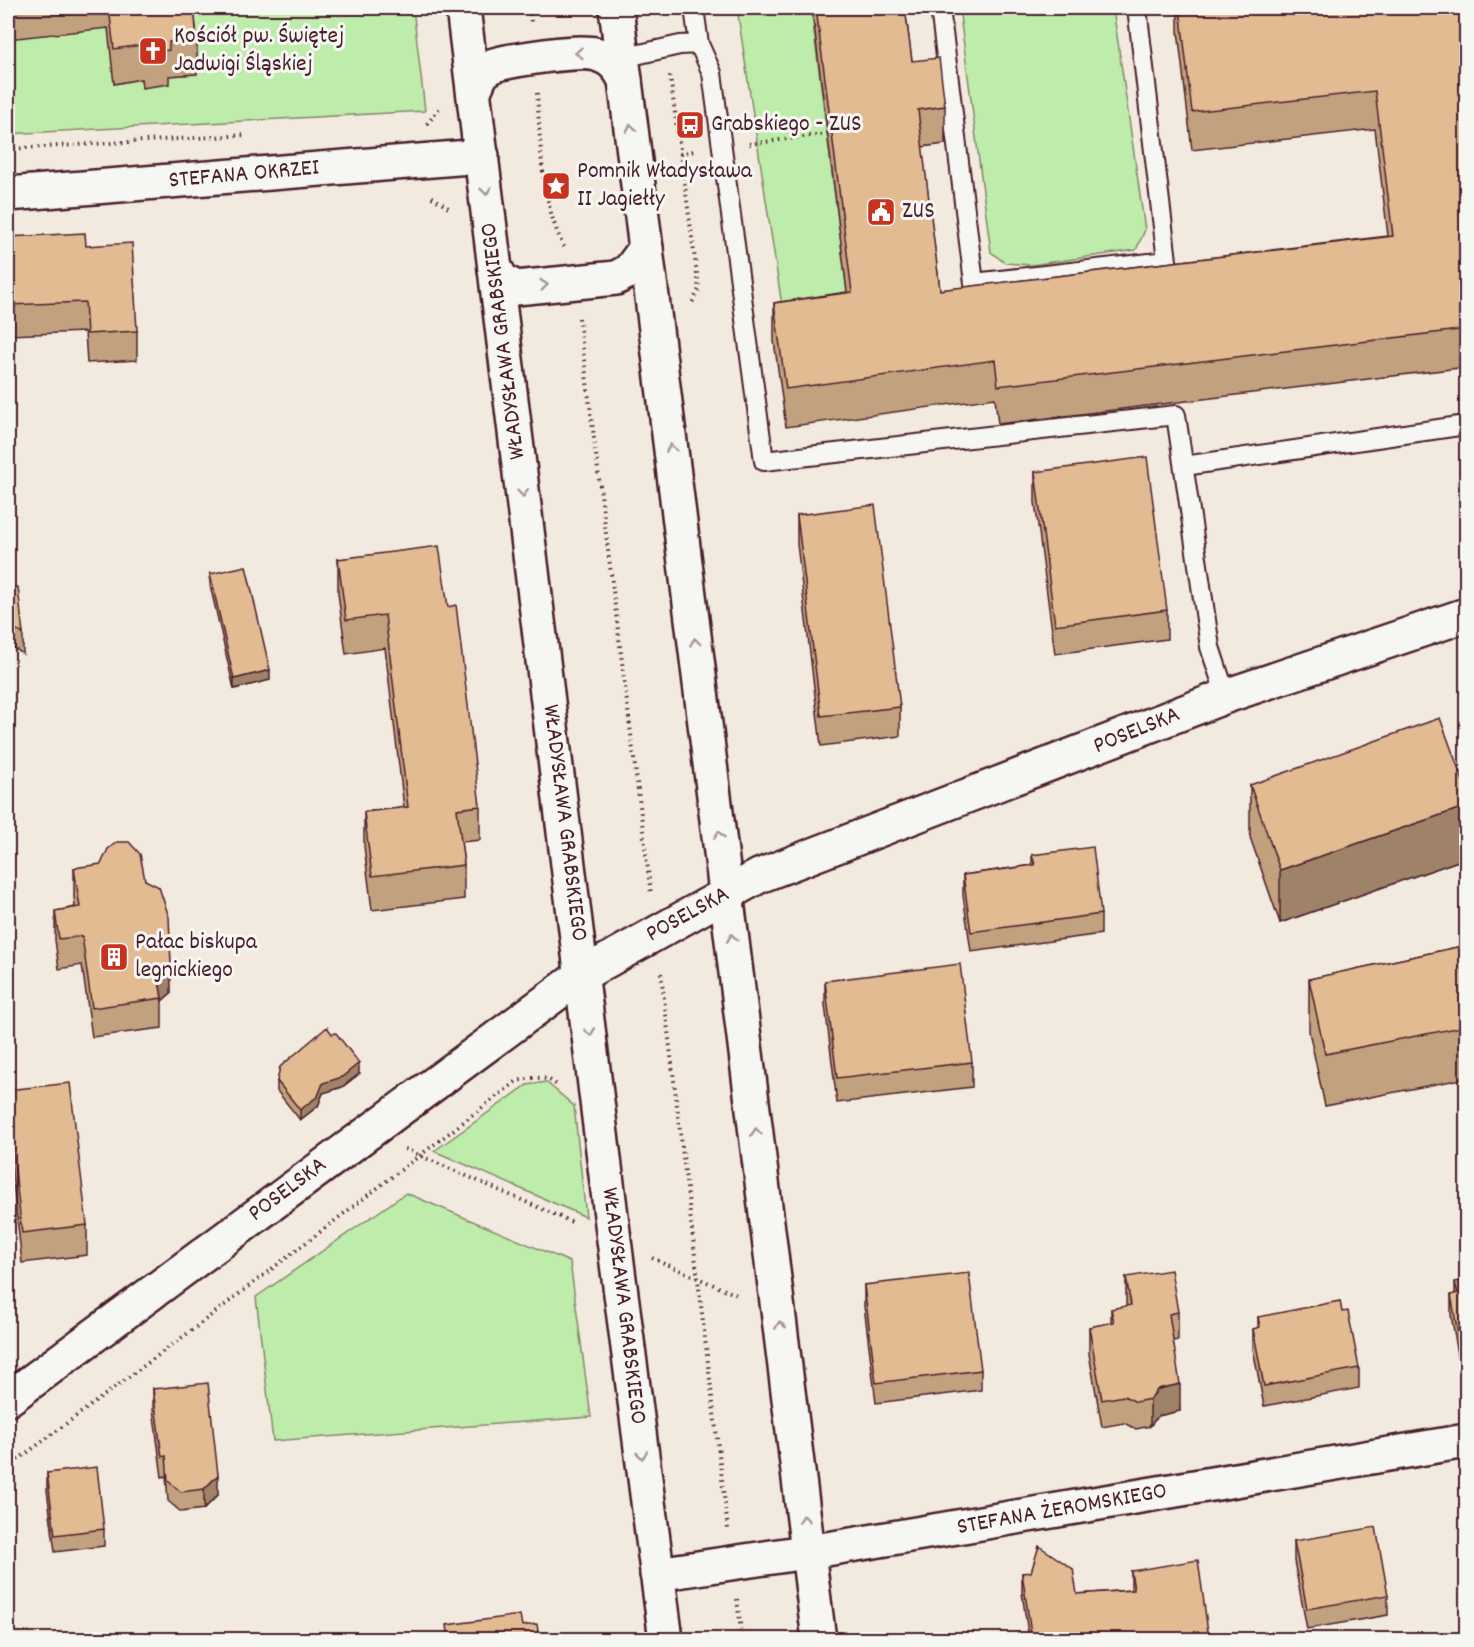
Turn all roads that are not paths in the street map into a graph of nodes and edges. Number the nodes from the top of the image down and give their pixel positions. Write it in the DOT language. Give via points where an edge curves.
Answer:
graph roads {
  1 [pos="463,8"];
  2 [pos="616,8"];
  3 [pos="694,8"];
  4 [pos="940,8"];
  5 [pos="1137,8"];
  6 [pos="699,44"];
  7 [pos="623,69"];
  8 [pos="474,91"];
  9 [pos="482,156"];
  10 [pos="8,194"];
  11 [pos="646,248"];
  12 [pos="495,268"];
  13 [pos="1467,425"];
  14 [pos="1184,466"];
  15 [pos="1467,615"];
  16 [pos="1226,696"];
  17 [pos="726,893"];
  18 [pos="583,974"];
  19 [pos="8,1399"];
  20 [pos="1467,1441"];
  21 [pos="808,1552"];
  22 [pos="657,1574"];
  23 [pos="666,1640"];
  24 [pos="819,1640"];
  1 -- 8 [label="street, WŁADYSŁAWA GRABSKIEGO"];
  2 -- 7 [label="street"];
  3 -- 6 [label="lane"];
  4 -- 5 [label="lane" via="974,283 1167,261"];
  6 -- 7 [label="lane" via="680,45"];
  6 -- 14 [label="lane" via="712,73 764,461 1176,415"];
  7 -- 8 [label="street, one-way" via="593,53 534,59 491,66 476,81"];
  11 -- 7 [label="street, one-way"];
  8 -- 9 [label="street, WŁADYSŁAWA GRABSKIEGO"];
  9 -- 10 [label="street, STEFANA OKRZEI"];
  9 -- 12 [label="street, WŁADYSŁAWA GRABSKIEGO, one-way"];
  12 -- 11 [label="street, one-way" via="502,280 516,288 574,282 623,274 639,261"];
  17 -- 11 [label="street, one-way"];
  12 -- 18 [label="street, WŁADYSŁAWA GRABSKIEGO, one-way"];
  13 -- 14 [label="lane"];
  14 -- 16 [label="lane" via="1210,647"];
  15 -- 16 [label="street, POSELSKA"];
  16 -- 17 [label="street, POSELSKA" via="759,876"];
  17 -- 18 [label="street, POSELSKA"];
  21 -- 17 [label="street, one-way"];
  18 -- 19 [label="street, POSELSKA"];
  18 -- 22 [label="street, WŁADYSŁAWA GRABSKIEGO, one-way"];
  20 -- 21 [label="street, STEFANA ŻEROMSKIEGO"];
  21 -- 22 [label="street, STEFANA ŻEROMSKIEGO"];
  21 -- 24 [label="street"];
  22 -- 23 [label="street, WŁADYSŁAWA GRABSKIEGO"];
}
